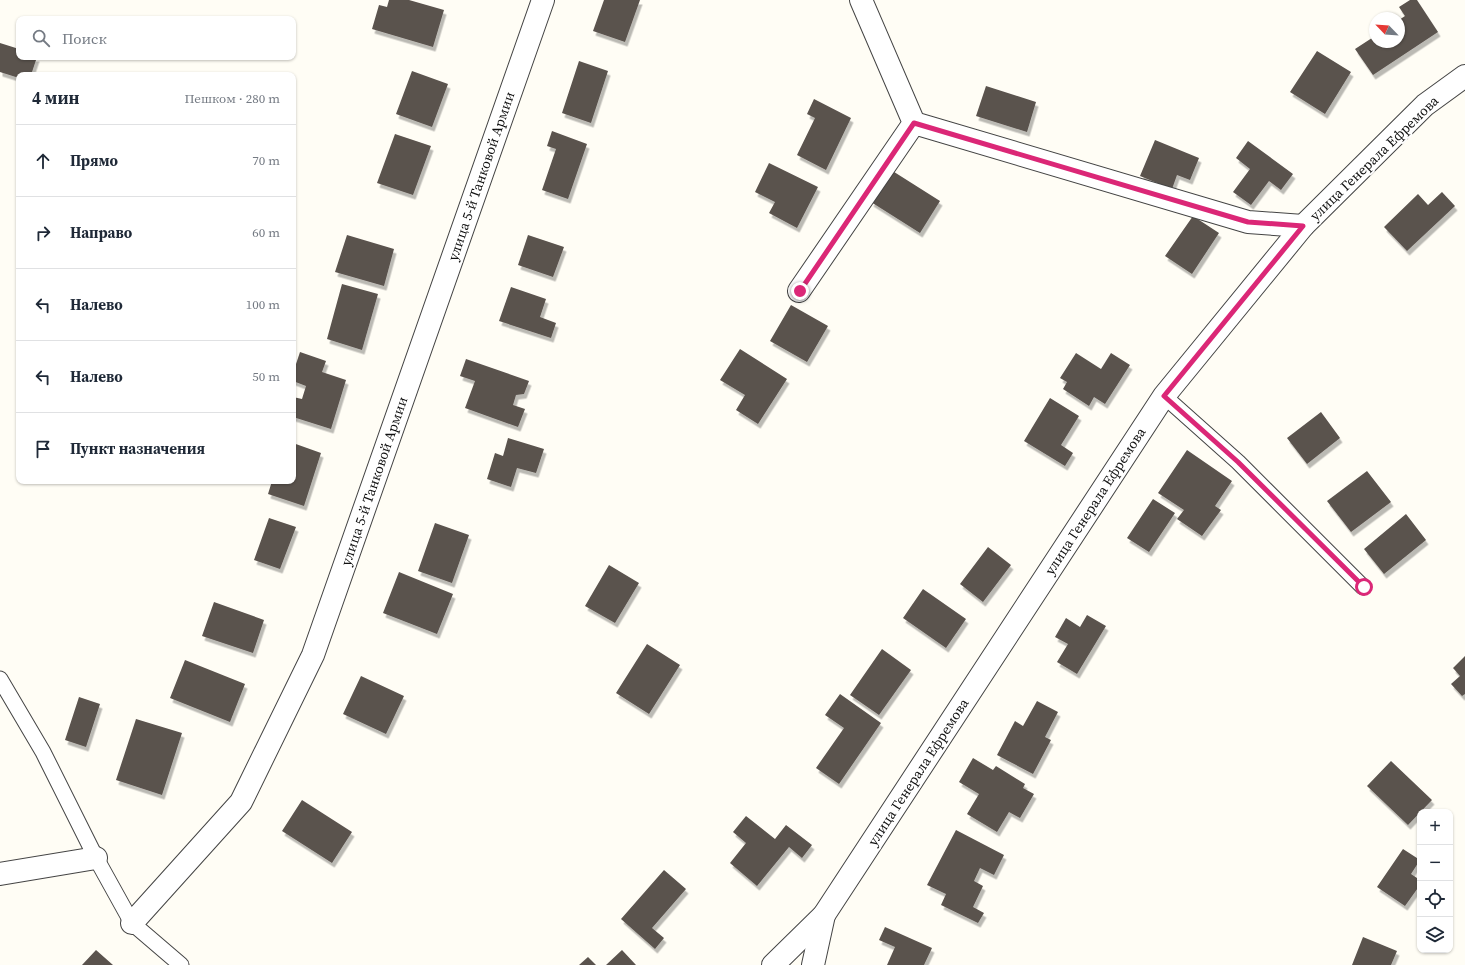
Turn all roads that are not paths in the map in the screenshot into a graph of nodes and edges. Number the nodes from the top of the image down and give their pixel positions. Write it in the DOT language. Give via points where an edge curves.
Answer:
graph roads {
  1 [pos="543,0"];
  2 [pos="861,0"];
  3 [pos="1465,76"];
  4 [pos="914,123"];
  5 [pos="1303,226"];
  6 [pos="800,291"];
  7 [pos="1164,396"];
  8 [pos="1364,587"];
  9 [pos="0,679"];
  10 [pos="96,858"];
  11 [pos="0,874"];
  12 [pos="824,915"];
  13 [pos="132,923"];
  14 [pos="181,965"];
  15 [pos="773,965"];
  16 [pos="813,965"];
  1 -- 13 [label="street, улица 5-й Танковой Армии" via="313,655 241,802"];
  2 -- 4 [label="street"];
  3 -- 5 [label="street, улица Генерала Ефремова" via="1425,105"];
  4 -- 5 [label="street" via="1248,222"];
  4 -- 6 [label="street"];
  5 -- 7 [label="street, улица Генерала Ефремова"];
  7 -- 8 [label="lane" via="1238,462"];
  7 -- 12 [label="street, улица Генерала Ефремова"];
  9 -- 10 [label="lane" via="43,752"];
  10 -- 11 [label="street"];
  10 -- 13 [label="lane"];
  12 -- 15 [label="street, улица Генерала Ефремова"];
  12 -- 16 [label="street"];
  13 -- 14 [label="lane"];
}
